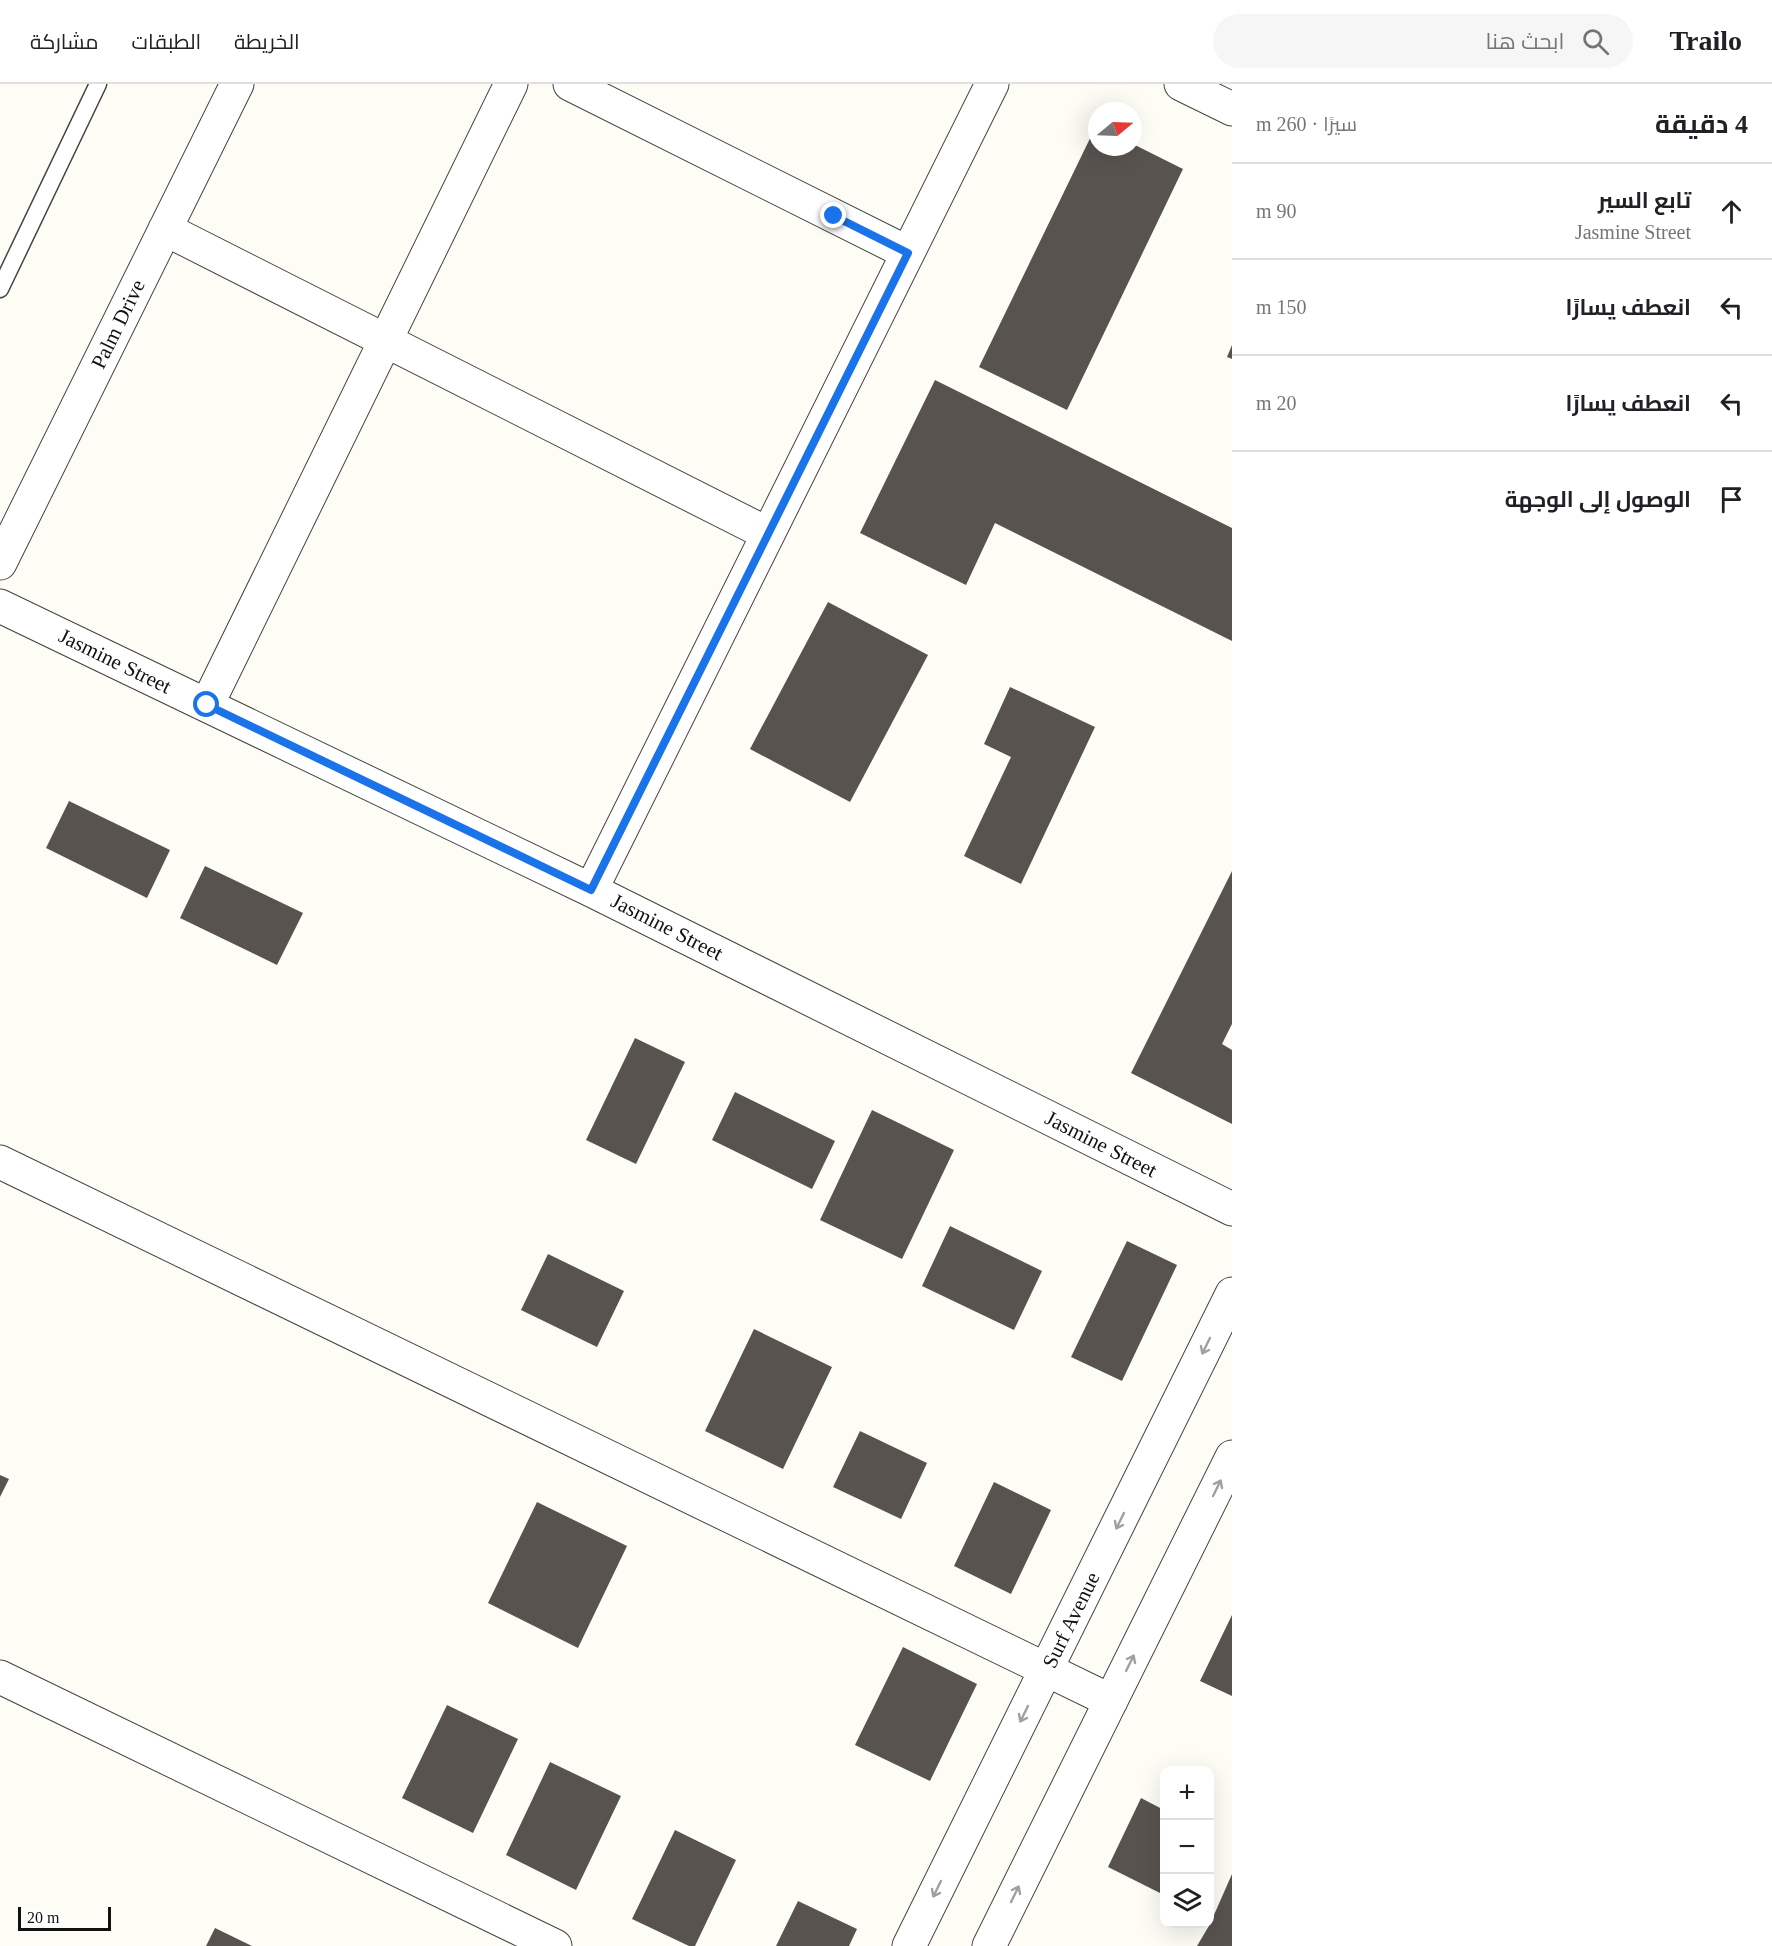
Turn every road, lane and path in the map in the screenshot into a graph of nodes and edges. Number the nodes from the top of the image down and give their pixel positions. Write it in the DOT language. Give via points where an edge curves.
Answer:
graph roads {
  1 [pos="98,84"];
  2 [pos="237,84"];
  3 [pos="511,84"];
  4 [pos="570,84"];
  5 [pos="992,84"];
  6 [pos="1181,84"];
  7 [pos="1232,109"];
  8 [pos="165,229"];
  9 [pos="908,253"];
  10 [pos="0,289"];
  11 [pos="385,340"];
  12 [pos="768,534"];
  13 [pos="0,563"];
  14 [pos="0,606"];
  15 [pos="207,705"];
  16 [pos="591,890"];
  17 [pos="0,1162"];
  18 [pos="1232,1209"];
  19 [pos="1232,1294"];
  20 [pos="1232,1457"];
  21 [pos="1046,1669"];
  22 [pos="0,1677"];
  23 [pos="1111,1701"];
  24 [pos="555,1946"];
  25 [pos="909,1946"];
  26 [pos="989,1946"];
  1 -- 10 [label="lane"];
  2 -- 8 [label="street, Palm Drive"];
  3 -- 11 [label="street"];
  4 -- 9 [label="street"];
  5 -- 9 [label="street"];
  6 -- 7 [label="street"];
  8 -- 11 [label="street"];
  8 -- 13 [label="street, Palm Drive"];
  9 -- 12 [label="street"];
  11 -- 12 [label="street"];
  11 -- 15 [label="street"];
  12 -- 16 [label="street"];
  14 -- 15 [label="street, Jasmine Street"];
  15 -- 16 [label="street, Jasmine Street"];
  16 -- 18 [label="street, Jasmine Street"];
  17 -- 21 [label="street"];
  19 -- 21 [label="street, Surf Avenue, one-way"];
  23 -- 20 [label="street, one-way"];
  21 -- 23 [label="street"];
  21 -- 25 [label="street, Surf Avenue, one-way"];
  22 -- 24 [label="street"];
  26 -- 23 [label="street, one-way"];
}
